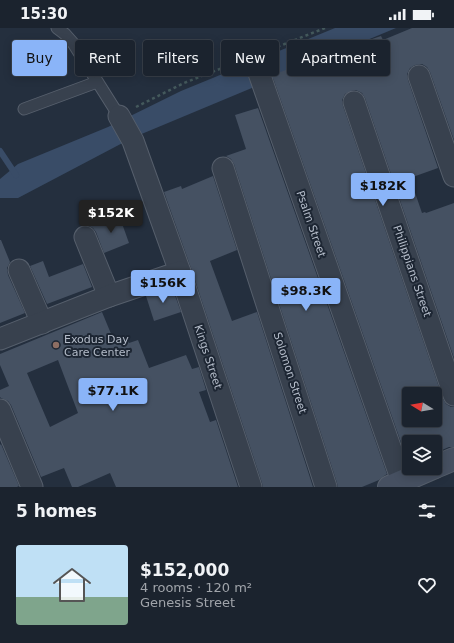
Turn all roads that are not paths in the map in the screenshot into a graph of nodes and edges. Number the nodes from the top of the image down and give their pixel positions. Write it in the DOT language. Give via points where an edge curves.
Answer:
graph roads {
  1 [pos="57,28"];
  2 [pos="259,76"];
  3 [pos="419,76"];
  4 [pos="97,82"];
  5 [pos="354,102"];
  6 [pos="24,109"];
  7 [pos="120,118"];
  8 [pos="223,168"];
  9 [pos="454,176"];
  10 [pos="85,237"];
  11 [pos="19,270"];
  12 [pos="180,272"];
  13 [pos="109,296"];
  14 [pos="42,323"];
  15 [pos="0,339"];
  16 [pos="454,395"];
  17 [pos="0,410"];
  18 [pos="454,459"];
  19 [pos="442,464"];
  20 [pos="417,475"];
  21 [pos="396,484"];
  22 [pos="32,487"];
  23 [pos="251,487"];
  24 [pos="326,487"];
  1 -- 4 [label="lane" via="73,43"];
  2 -- 21 [label="street, Psalm Street"];
  3 -- 9 [label="street"];
  4 -- 6 [label="lane"];
  4 -- 7 [label="lane"];
  5 -- 16 [label="street, Philippians Street"];
  7 -- 12 [label="street, Kings Street" via="132,141"];
  8 -- 24 [label="street, Solomon Street"];
  10 -- 13 [label="street"];
  11 -- 14 [label="street"];
  12 -- 13 [label="street"];
  12 -- 23 [label="street, Kings Street"];
  13 -- 14 [label="street"];
  14 -- 15 [label="street"];
  17 -- 22 [label="street"];
  18 -- 19 [label="main road"];
  20 -- 21 [label="main road"];
}
